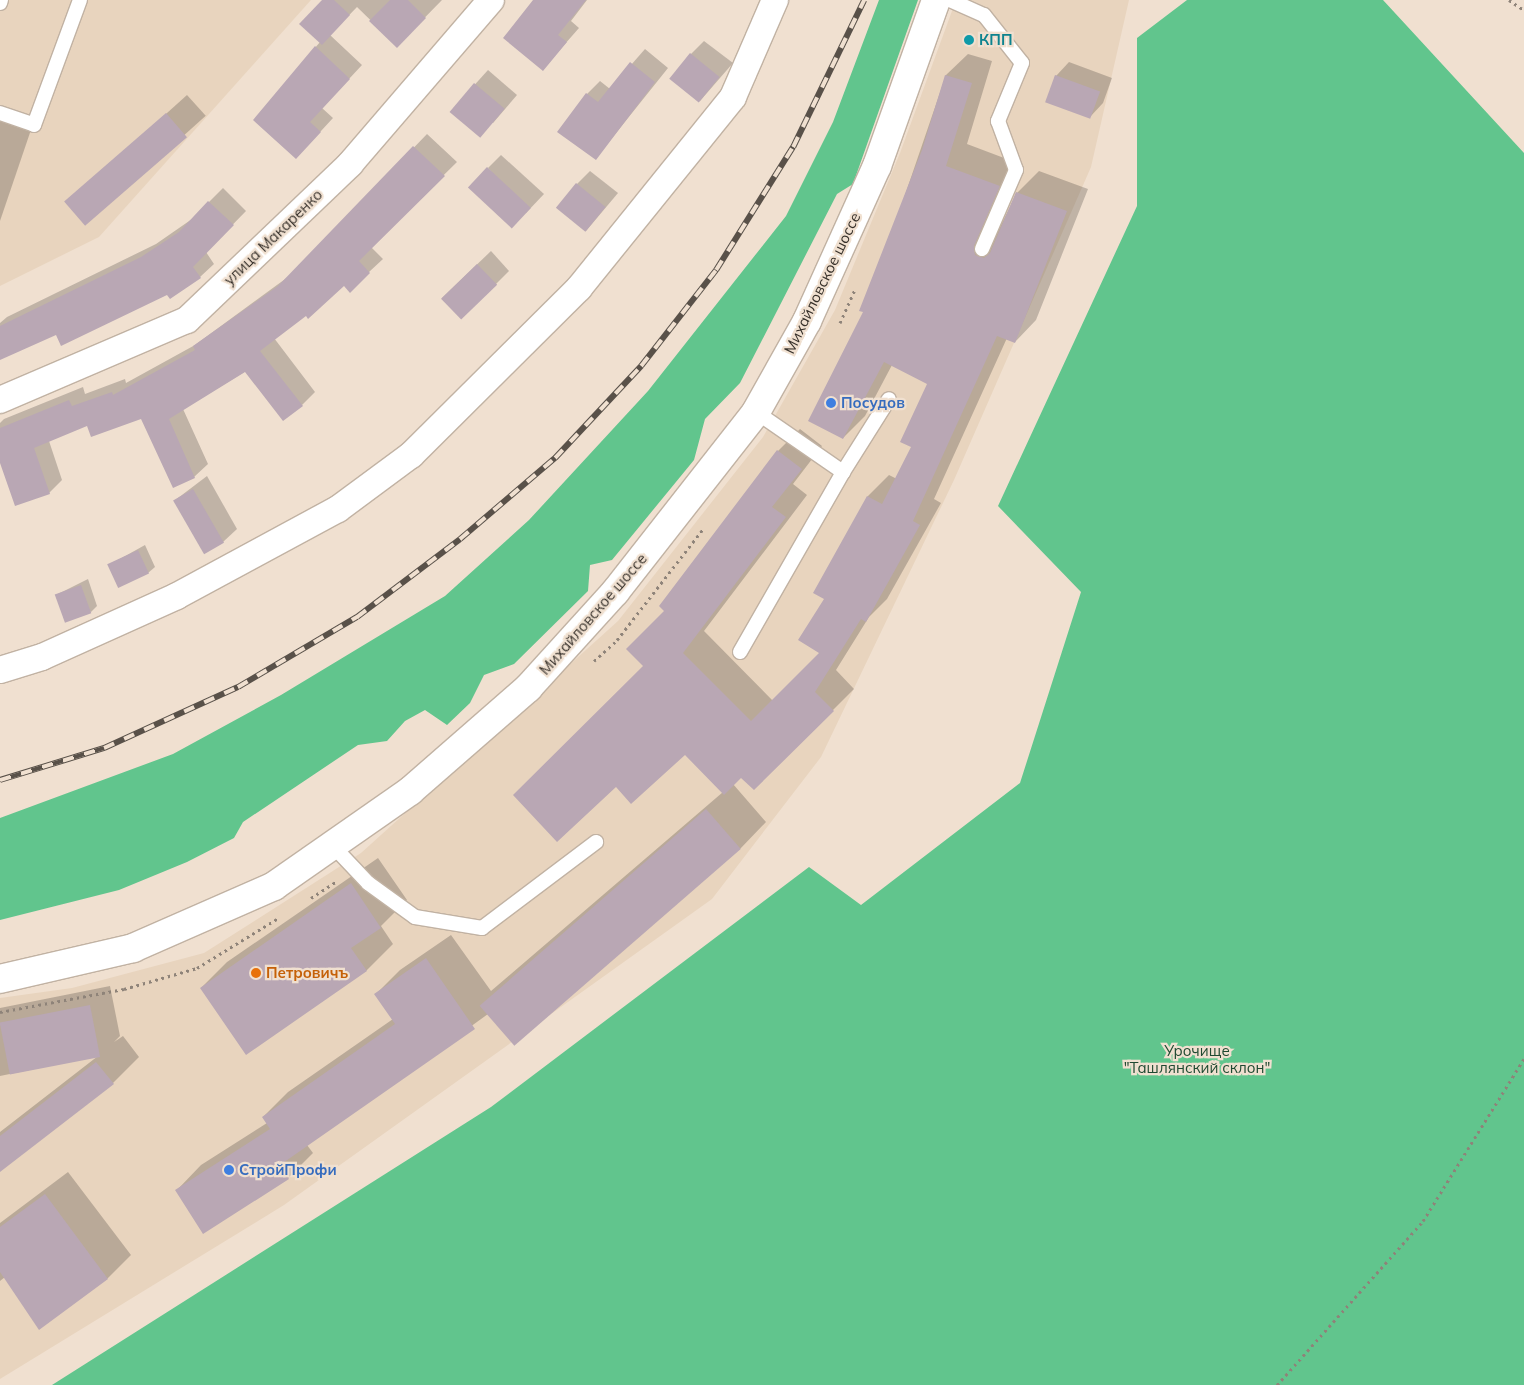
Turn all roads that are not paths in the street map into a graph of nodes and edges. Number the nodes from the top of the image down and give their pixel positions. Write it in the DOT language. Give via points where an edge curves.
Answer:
graph roads {
  1 [pos="80,0"];
  2 [pos="491,0"];
  3 [pos="775,0"];
  4 [pos="936,0"];
  5 [pos="950,0"];
  6 [pos="0,113"];
  7 [pos="982,249"];
  8 [pos="888,399"];
  9 [pos="0,400"];
  10 [pos="756,412"];
  11 [pos="843,472"];
  12 [pos="740,652"];
  13 [pos="0,670"];
  14 [pos="596,842"];
  15 [pos="333,846"];
  16 [pos="0,979"];
  1 -- 6 [label="lane" via="34,125"];
  2 -- 9 [label="street, улица Макаренко" via="350,164 187,320"];
  3 -- 13 [label="street" via="733,97 579,288 411,455 338,509 177,596 42,657"];
  4 -- 10 [label="main road, Михайловское шоссе" via="877,166 807,321"];
  5 -- 7 [label="lane" via="984,15 1022,63 998,121 1016,170"];
  8 -- 11 [label="lane"];
  10 -- 11 [label="lane"];
  10 -- 15 [label="main road, Михайловское шоссе" via="615,592 528,688 410,790"];
  11 -- 12 [label="lane"];
  14 -- 15 [label="lane" via="482,928 415,917 368,883"];
  15 -- 16 [label="main road, Михайловское шоссе" via="274,886 202,921 133,948"];
}
